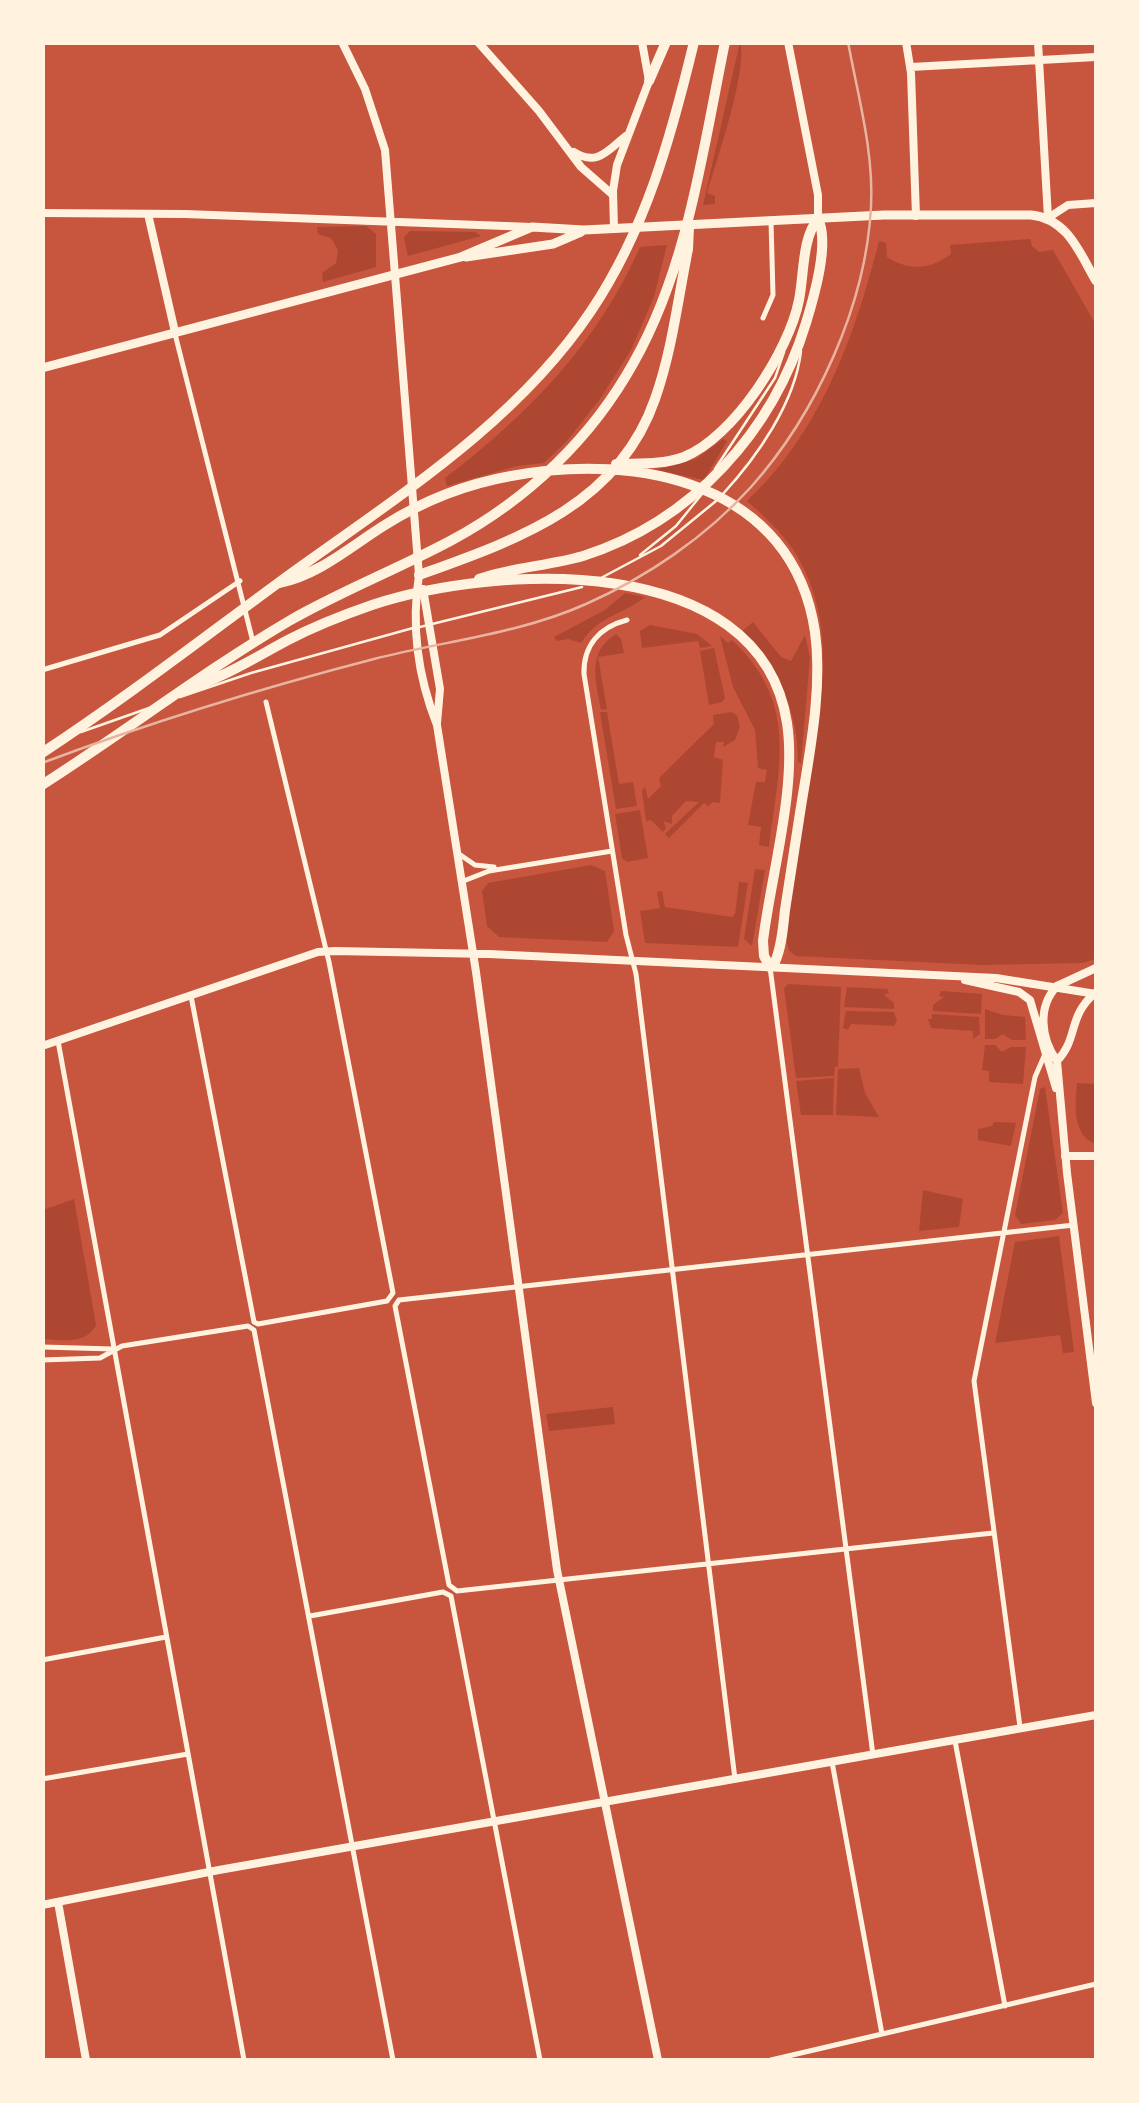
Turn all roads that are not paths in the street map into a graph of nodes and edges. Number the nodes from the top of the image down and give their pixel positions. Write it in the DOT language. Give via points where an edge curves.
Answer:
graph roads {
  1 [pos="342,42"];
  2 [pos="478,42"];
  3 [pos="642,42"];
  4 [pos="666,42"];
  5 [pos="694,42"];
  6 [pos="726,42"];
  7 [pos="788,42"];
  8 [pos="906,42"];
  9 [pos="1038,42"];
  10 [pos="1096,57"];
  11 [pos="1039,59"];
  12 [pos="910,67"];
  13 [pos="649,81"];
  14 [pos="626,136"];
  15 [pos="571,150"];
  16 [pos="613,194"];
  17 [pos="1096,202"];
  18 [pos="42,213"];
  19 [pos="148,214"];
  20 [pos="916,216"];
  21 [pos="1048,218"];
  22 [pos="818,219"];
  23 [pos="390,220"];
  24 [pos="771,221"];
  25 [pos="532,227"];
  26 [pos="616,229"];
  27 [pos="584,230"];
  28 [pos="684,244"];
  29 [pos="461,257"];
  30 [pos="395,274"];
  31 [pos="1096,281"];
  32 [pos="762,318"];
  33 [pos="175,332"];
  34 [pos="802,334"];
  35 [pos="786,340"];
  36 [pos="42,368"];
  37 [pos="565,470"];
  38 [pos="631,562"];
  39 [pos="419,575"];
  40 [pos="240,581"];
  41 [pos="474,582"];
  42 [pos="279,583"];
  43 [pos="627,620"];
  44 [pos="253,642"];
  45 [pos="42,670"];
  46 [pos="186,689"];
  47 [pos="266,702"];
  48 [pos="437,725"];
  49 [pos="42,750"];
  50 [pos="42,786"];
  51 [pos="612,851"];
  52 [pos="457,853"];
  53 [pos="502,868"];
  54 [pos="462,882"];
  55 [pos="326,951"];
  56 [pos="473,955"];
  57 [pos="632,962"];
  58 [pos="770,966"];
  59 [pos="1096,968"];
  60 [pos="955,976"];
  61 [pos="1056,986"];
  62 [pos="1096,993"];
  63 [pos="191,996"];
  64 [pos="58,1041"];
  65 [pos="42,1046"];
  66 [pos="1047,1051"];
  67 [pos="1057,1062"];
  68 [pos="1059,1096"];
  69 [pos="1065,1156"];
  70 [pos="1096,1156"];
  71 [pos="1074,1225"];
  72 [pos="1004,1232"];
  73 [pos="808,1252"];
  74 [pos="672,1268"];
  75 [pos="518,1287"];
  76 [pos="251,1323"];
  77 [pos="42,1347"];
  78 [pos="114,1349"];
  79 [pos="42,1360"];
  80 [pos="1096,1404"];
  81 [pos="993,1533"];
  82 [pos="846,1549"];
  83 [pos="709,1564"];
  84 [pos="559,1580"];
  85 [pos="450,1591"];
  86 [pos="310,1616"];
  87 [pos="166,1637"];
  88 [pos="42,1660"];
  89 [pos="1096,1716"];
  90 [pos="1020,1730"];
  91 [pos="955,1741"];
  92 [pos="188,1754"];
  93 [pos="873,1755"];
  94 [pos="832,1762"];
  95 [pos="42,1779"];
  96 [pos="736,1779"];
  97 [pos="605,1802"];
  98 [pos="495,1821"];
  99 [pos="354,1846"];
  100 [pos="210,1872"];
  101 [pos="58,1902"];
  102 [pos="42,1904"];
  103 [pos="1096,1984"];
  104 [pos="1006,2006"];
  105 [pos="882,2034"];
  106 [pos="86,2060"];
  107 [pos="244,2060"];
  108 [pos="393,2060"];
  109 [pos="540,2060"];
  110 [pos="658,2060"];
  111 [pos="771,2060"];
  1 -- 23 [label="main road" via="382,138"];
  2 -- 15 [label="main road"];
  3 -- 13 [label="main road"];
  4 -- 13 [label="highway"];
  5 -- 42 [label="highway" via="647,206 569,341 479,434"];
  6 -- 28 [label="highway"];
  7 -- 22 [label="main road"];
  8 -- 12 [label="main road"];
  9 -- 11 [label="main road"];
  10 -- 11 [label="main road"];
  11 -- 12 [label="main road"];
  11 -- 21 [label="main road"];
  12 -- 20 [label="main road"];
  13 -- 14 [label="main road"];
  14 -- 15 [label="main road" via="598,158"];
  14 -- 16 [label="main road"];
  15 -- 16 [label="main road"];
  16 -- 26 [label="main road"];
  17 -- 21 [label="main road" via="1068,204"];
  18 -- 19 [label="main road"];
  19 -- 23 [label="main road"];
  19 -- 33 [label="main road"];
  20 -- 21 [label="main road"];
  20 -- 22 [label="main road"];
  21 -- 31 [label="main road" via="1067,232"];
  22 -- 24 [label="main road"];
  22 -- 34 [label="highway" via="820,258"];
  22 -- 35 [label="highway"];
  23 -- 25 [label="main road"];
  23 -- 30 [label="main road"];
  24 -- 26 [label="main road"];
  24 -- 32 [label="street" via="773,295"];
  25 -- 27 [label="main road"];
  25 -- 29 [label="main road"];
  26 -- 27 [label="main road"];
  27 -- 29 [label="main road" via="553,244"];
  28 -- 39 [label="highway" via="663,373 649,416 613,472 571,509"];
  28 -- 46 [label="highway" via="629,371 542,478 498,512 292,619"];
  29 -- 30 [label="main road"];
  30 -- 33 [label="main road"];
  30 -- 39 [label="main road"];
  33 -- 36 [label="main road"];
  33 -- 40 [label="street"];
  34 -- 38 [label="lane" via="788,394 733,482 712,506"];
  34 -- 41 [label="highway" via="756,427 702,488 636,533 576,558"];
  35 -- 37 [label="highway" via="734,418 699,450 666,462"];
  35 -- 38 [label="lane" via="777,373 698,500"];
  37 -- 42 [label="highway" via="501,478 434,498 312,571"];
  37 -- 58 [label="highway" via="652,474 722,497 768,530 802,583 815,631 816,683 780,950"];
  38 -- 49 [label="lane" via="566,592 251,672"];
  39 -- 48 [label="main road" via="438,673"];
  39 -- 48 [label="main road" via="414,618"];
  40 -- 44 [label="street"];
  40 -- 45 [label="street" via="160,635"];
  41 -- 46 [label="highway" via="351,613"];
  41 -- 58 [label="highway" via="562,579 657,594 718,619 761,660 782,703 789,746 763,940"];
  42 -- 49 [label="highway"];
  43 -- 51 [label="street" via="600,631 584,665"];
  46 -- 50 [label="highway"];
  47 -- 55 [label="street"];
  48 -- 52 [label="main road"];
  51 -- 53 [label="street"];
  51 -- 57 [label="street"];
  52 -- 53 [label="street" via="477,866"];
  52 -- 54 [label="main road"];
  53 -- 54 [label="street"];
  54 -- 56 [label="main road"];
  55 -- 56 [label="main road"];
  55 -- 63 [label="main road"];
  55 -- 76 [label="street" via="392,1293 387,1302"];
  56 -- 57 [label="main road"];
  56 -- 75 [label="main road"];
  57 -- 58 [label="main road"];
  57 -- 74 [label="street"];
  58 -- 60 [label="main road"];
  58 -- 73 [label="street"];
  59 -- 61 [label="main road"];
  60 -- 61 [label="main road"];
  60 -- 66 [label="main road" via="1026,996"];
  61 -- 62 [label="main road"];
  61 -- 66 [label="main road" via="1044,1006"];
  62 -- 67 [label="main road" via="1077,1012"];
  63 -- 64 [label="main road"];
  63 -- 76 [label="street"];
  64 -- 65 [label="main road"];
  64 -- 78 [label="street"];
  66 -- 67 [label="main road"];
  66 -- 68 [label="main road"];
  66 -- 72 [label="street" via="1035,1077"];
  67 -- 68 [label="main road"];
  68 -- 69 [label="main road"];
  69 -- 70 [label="main road"];
  69 -- 71 [label="main road"];
  71 -- 72 [label="street"];
  71 -- 80 [label="main road"];
  72 -- 73 [label="street"];
  72 -- 81 [label="street" via="974,1381"];
  73 -- 74 [label="street"];
  73 -- 82 [label="street"];
  74 -- 75 [label="street"];
  74 -- 83 [label="street"];
  75 -- 84 [label="main road"];
  75 -- 85 [label="street" via="397,1303"];
  76 -- 78 [label="street"];
  76 -- 86 [label="street"];
  77 -- 78 [label="street"];
  78 -- 79 [label="street" via="100,1358"];
  78 -- 87 [label="street"];
  81 -- 82 [label="street"];
  81 -- 90 [label="street"];
  82 -- 83 [label="street"];
  82 -- 93 [label="street"];
  83 -- 84 [label="street"];
  83 -- 96 [label="street"];
  84 -- 85 [label="street"];
  84 -- 97 [label="main road"];
  85 -- 86 [label="street"];
  85 -- 98 [label="street"];
  86 -- 99 [label="street"];
  87 -- 88 [label="street"];
  87 -- 92 [label="street"];
  89 -- 90 [label="main road"];
  90 -- 91 [label="main road"];
  91 -- 93 [label="main road"];
  91 -- 104 [label="street"];
  92 -- 95 [label="street"];
  92 -- 100 [label="street"];
  93 -- 94 [label="main road"];
  94 -- 96 [label="main road"];
  94 -- 105 [label="street"];
  96 -- 97 [label="main road"];
  97 -- 98 [label="main road"];
  97 -- 110 [label="main road"];
  98 -- 99 [label="main road"];
  98 -- 109 [label="street"];
  99 -- 100 [label="main road"];
  99 -- 108 [label="street"];
  100 -- 101 [label="main road"];
  100 -- 107 [label="street"];
  101 -- 102 [label="main road"];
  101 -- 106 [label="main road"];
  103 -- 104 [label="street"];
  104 -- 105 [label="street"];
  105 -- 111 [label="street"];
}
